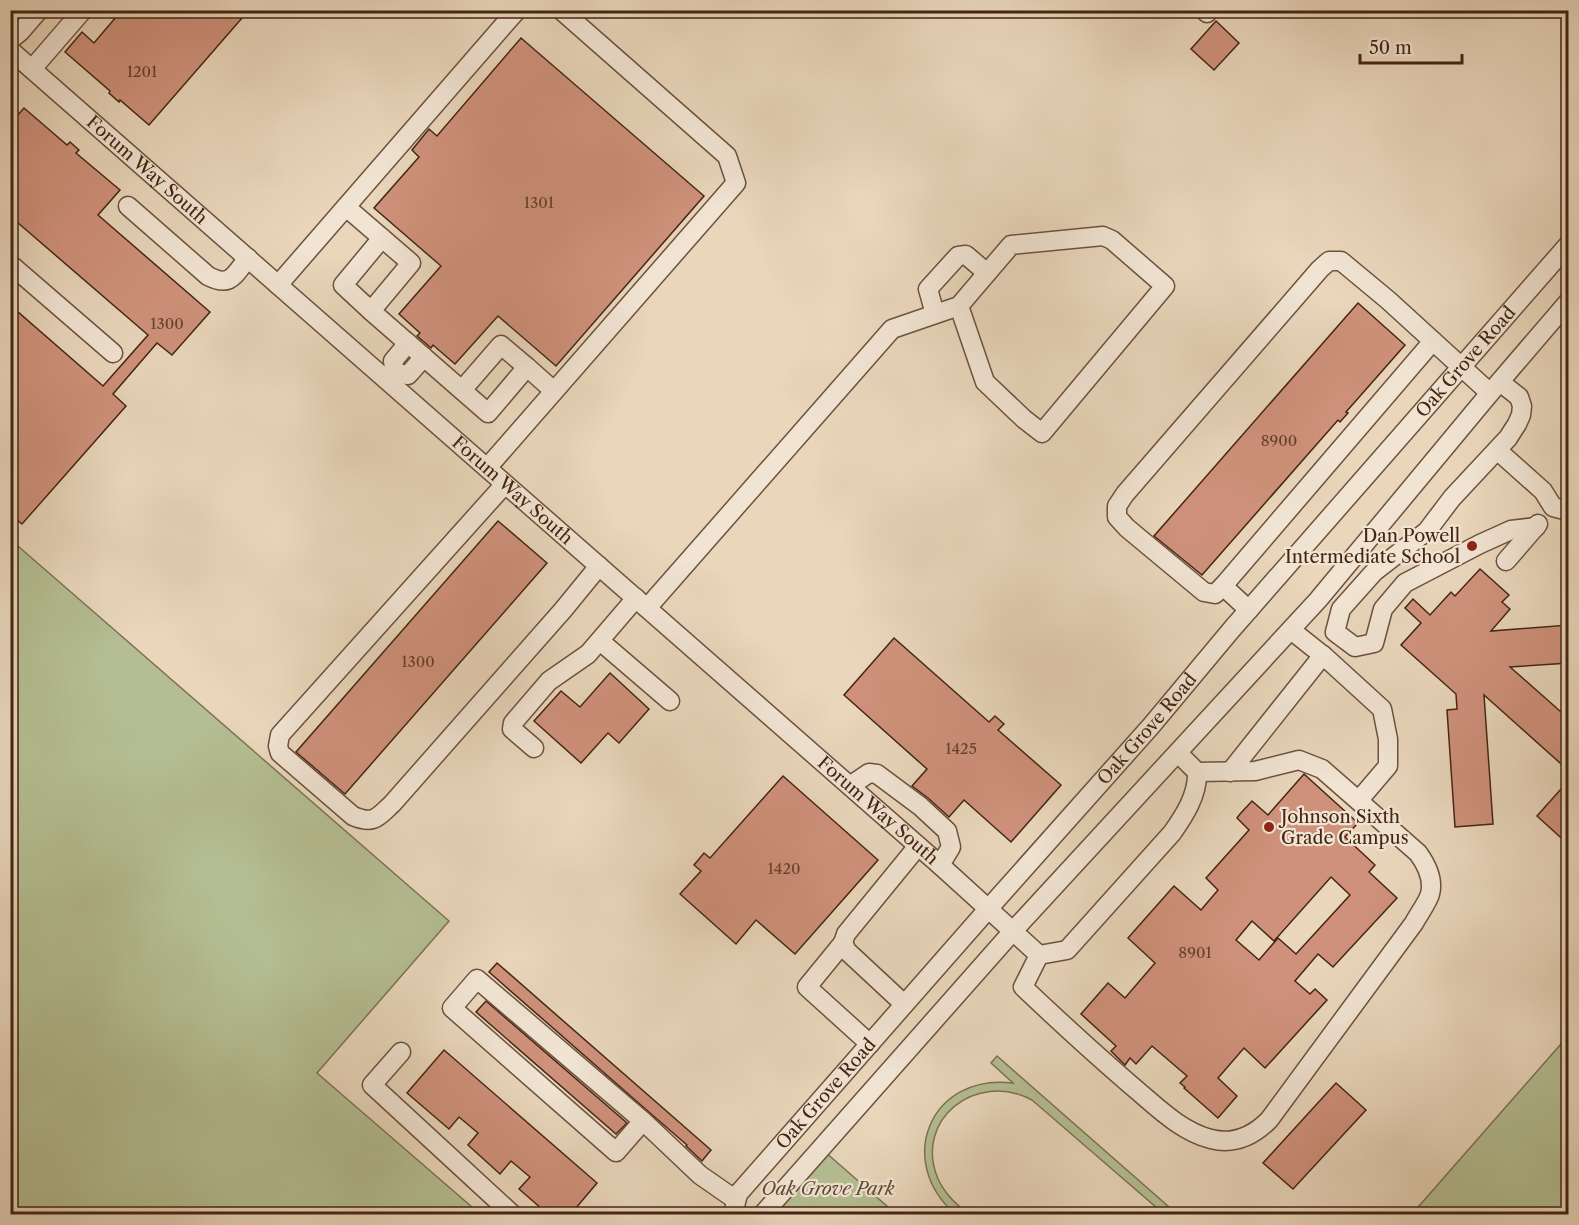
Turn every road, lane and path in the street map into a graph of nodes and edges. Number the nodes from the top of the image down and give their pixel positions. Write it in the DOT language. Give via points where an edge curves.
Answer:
graph roads {
  1 [pos="39,10"];
  2 [pos="83,10"];
  3 [pos="517,10"];
  4 [pos="561,10"];
  5 [pos="1204,10"];
  6 [pos="1209,10"];
  7 [pos="10,40"];
  8 [pos="10,51"];
  9 [pos="32,69"];
  10 [pos="128,206"];
  11 [pos="346,207"];
  12 [pos="382,238"];
  13 [pos="1569,245"];
  14 [pos="248,258"];
  15 [pos="10,264"];
  16 [pos="987,273"];
  17 [pos="278,285"];
  18 [pos="1569,302"];
  19 [pos="959,306"];
  20 [pos="371,310"];
  21 [pos="935,314"];
  22 [pos="1433,341"];
  23 [pos="408,343"];
  24 [pos="113,353"];
  25 [pos="424,357"];
  26 [pos="527,367"];
  27 [pos="1462,367"];
  28 [pos="392,377"];
  29 [pos="1495,387"];
  30 [pos="462,390"];
  31 [pos="554,391"];
  32 [pos="1497,450"];
  33 [pos="487,468"];
  34 [pos="505,484"];
  35 [pos="1561,509"];
  36 [pos="1536,527"];
  37 [pos="1506,561"];
  38 [pos="598,566"];
  39 [pos="1223,586"];
  40 [pos="641,603"];
  41 [pos="1249,610"];
  42 [pos="1290,630"];
  43 [pos="600,641"];
  44 [pos="1323,655"];
  45 [pos="670,701"];
  46 [pos="534,748"];
  47 [pos="1178,753"];
  48 [pos="1197,772"];
  49 [pos="1230,772"];
  50 [pos="850,786"];
  51 [pos="1359,800"];
  52 [pos="918,846"];
  53 [pos="940,865"];
  54 [pos="989,908"];
  55 [pos="1013,931"];
  56 [pos="843,943"];
  57 [pos="1039,955"];
  58 [pos="904,1004"];
  59 [pos="870,1044"];
  60 [pos="401,1052"];
  61 [pos="643,1121"];
  62 [pos="735,1207"];
  63 [pos="512,1215"];
  64 [pos="763,1215"];
  1 -- 7 [label="street"];
  2 -- 9 [label="street"];
  3 -- 11 [label="street"];
  4 -- 31 [label="street" via="727,156 736,183"];
  5 -- 6 [label="street"];
  8 -- 9 [label="street, Forum Way South"];
  9 -- 14 [label="street, Forum Way South"];
  10 -- 14 [label="street" via="217,281 230,279"];
  11 -- 12 [label="street"];
  11 -- 17 [label="street"];
  12 -- 20 [label="street" via="343,285"];
  12 -- 20 [label="street" via="411,263"];
  13 -- 27 [label="street, Oak Grove Road"];
  14 -- 17 [label="street, Forum Way South"];
  15 -- 24 [label="street"];
  16 -- 19 [label="street"];
  16 -- 19 [label="street" via="1011,246 1103,236 1165,286 1042,433 985,382"];
  16 -- 21 [label="street" via="966,255 958,256 928,289"];
  17 -- 28 [label="street, Forum Way South"];
  18 -- 29 [label="street, Oak Grove Road"];
  19 -- 21 [label="street"];
  20 -- 23 [label="street"];
  21 -- 40 [label="street" via="892,329"];
  22 -- 27 [label="street"];
  22 -- 39 [label="street"];
  22 -- 39 [label="street" via="1352,269 1341,261 1329,261 1125,494 1117,506 1117,517 1127,528 1204,592 1215,594"];
  23 -- 25 [label="street"];
  23 -- 28 [label="street" via="393,361"];
  25 -- 28 [label="street" via="408,375"];
  25 -- 30 [label="street"];
  26 -- 30 [label="street" via="501,345"];
  26 -- 30 [label="street" via="488,413"];
  26 -- 31 [label="street"];
  27 -- 29 [label="street"];
  27 -- 41 [label="street, Oak Grove Road"];
  28 -- 33 [label="street, Forum Way South"];
  29 -- 32 [label="street" via="1519,397 1522,406 1517,424"];
  29 -- 42 [label="street, Oak Grove Road"];
  31 -- 33 [label="street"];
  32 -- 35 [label="street"];
  32 -- 36 [label="street" via="1427,531 1374,572 1341,609 1335,632 1355,647 1374,643 1383,609 1405,583 1511,530"];
  33 -- 34 [label="street, Forum Way South"];
  34 -- 38 [label="street, Forum Way South"];
  34 -- 38 [label="street" via="280,735 280,753 353,816 364,821 375,819"];
  35 -- 36 [label="street"];
  36 -- 37 [label="street"];
  38 -- 40 [label="street, Forum Way South"];
  39 -- 41 [label="street"];
  40 -- 43 [label="street"];
  40 -- 50 [label="street, Forum Way South"];
  41 -- 54 [label="street, Oak Grove Road" via="1152,726"];
  42 -- 44 [label="street"];
  42 -- 47 [label="street, Oak Grove Road"];
  43 -- 45 [label="street"];
  43 -- 46 [label="street" via="549,681 513,723 512,729"];
  44 -- 49 [label="street"];
  44 -- 51 [label="street" via="1382,709 1388,766"];
  47 -- 48 [label="street"];
  47 -- 55 [label="street, Oak Grove Road"];
  48 -- 49 [label="street"];
  48 -- 57 [label="street" via="1186,812 1172,833 1067,950"];
  49 -- 51 [label="street" via="1255,771 1299,760 1322,769"];
  50 -- 52 [label="street, Forum Way South"];
  50 -- 53 [label="street" via="869,772 877,774 920,806 947,831 951,847"];
  51 -- 57 [label="street" via="1418,853 1430,879 1431,894 1414,923 1269,1120 1246,1137 1213,1140 1194,1134 1110,1068 1023,987"];
  52 -- 53 [label="street, Forum Way South"];
  52 -- 56 [label="street" via="846,934"];
  53 -- 54 [label="street, Forum Way South"];
  54 -- 55 [label="street, Forum Way South"];
  54 -- 58 [label="street, Oak Grove Road"];
  55 -- 57 [label="street, Forum Way South"];
  55 -- 64 [label="street, Oak Grove Road"];
  56 -- 58 [label="street"];
  56 -- 59 [label="street" via="807,987"];
  58 -- 59 [label="street, Oak Grove Road"];
  59 -- 62 [label="street, Oak Grove Road" via="738,1194"];
  60 -- 63 [label="street" via="372,1085"];
  61 -- 61 [label="street" via="477,979 452,1008 616,1152"];
  61 -- 62 [label="street"];
}
